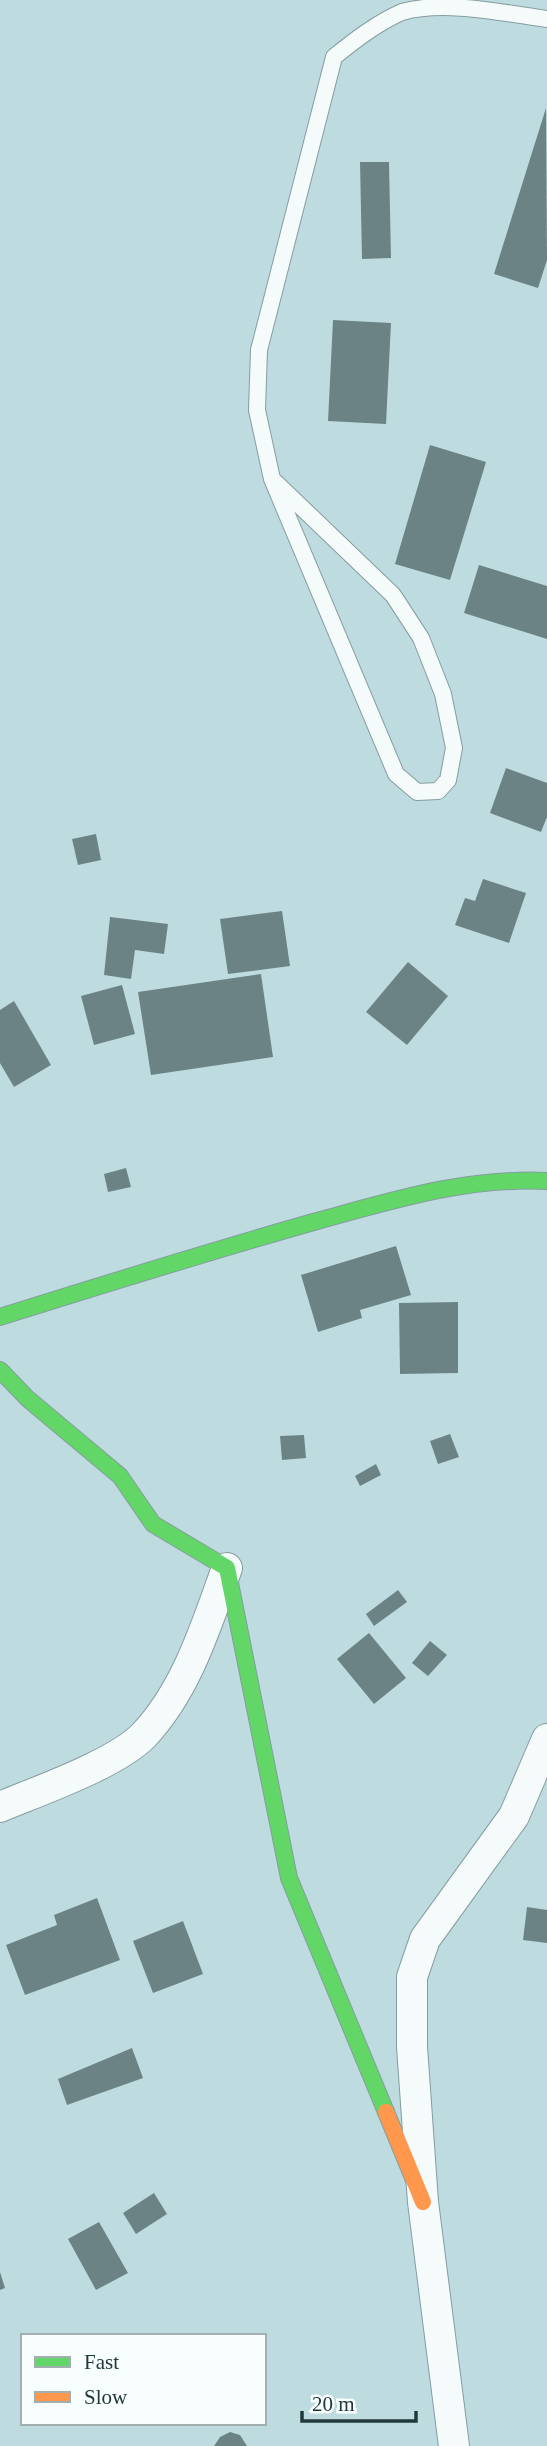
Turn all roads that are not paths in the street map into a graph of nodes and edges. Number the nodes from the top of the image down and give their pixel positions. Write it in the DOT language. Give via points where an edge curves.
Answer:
graph roads {
  1 [pos="547,19"];
  2 [pos="272,479"];
  3 [pos="547,1181"];
  4 [pos="0,1317"];
  5 [pos="0,1370"];
  6 [pos="227,1568"];
  7 [pos="547,1739"];
  8 [pos="0,1807"];
  9 [pos="423,2202"];
  10 [pos="454,2446"];
  1 -- 2 [label="lane" via="443,5 404,11 364,33 334,57 259,350 257,410"];
  2 -- 2 [label="lane" via="397,774 417,792 438,791 448,780 454,748 443,694 421,638 393,595"];
  3 -- 4 [label="street" via="487,1179 440,1188 249,1239"];
  5 -- 6 [label="street" via="120,1476 153,1524"];
  6 -- 8 [label="street" via="185,1676 143,1736 116,1754"];
  6 -- 9 [label="street" via="289,1878"];
  7 -- 9 [label="street" via="514,1816 425,1939 415,1967 412,2047"];
  9 -- 10 [label="street"];
}
